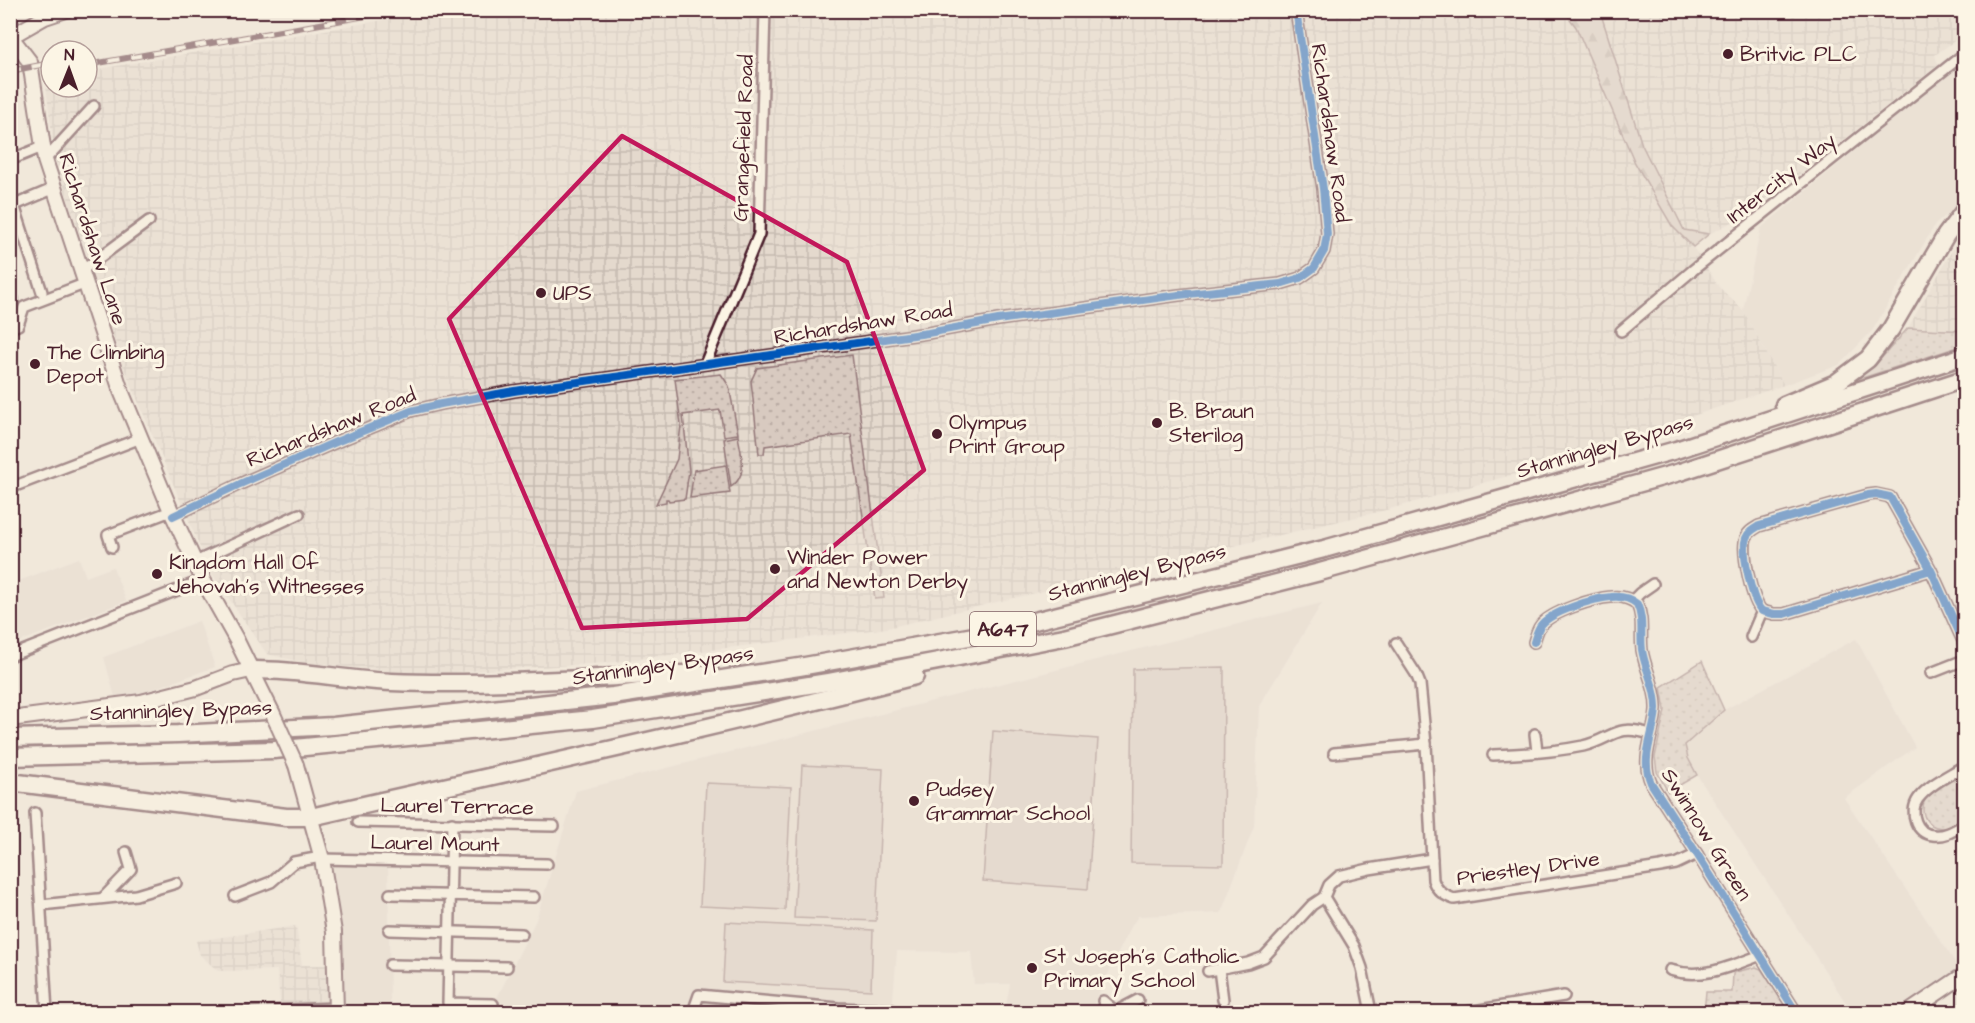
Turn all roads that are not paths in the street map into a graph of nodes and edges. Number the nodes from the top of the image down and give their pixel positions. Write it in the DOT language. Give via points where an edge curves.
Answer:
graph roads {
  1 [pos="66,10"];
  2 [pos="765,10"];
  3 [pos="1296,10"];
  4 [pos="44,14"];
  5 [pos="11,37"];
  6 [pos="1965,54"];
  7 [pos="94,106"];
  8 [pos="44,153"];
  9 [pos="10,160"];
  10 [pos="55,188"];
  11 [pos="12,206"];
  12 [pos="1965,211"];
  13 [pos="149,221"];
  14 [pos="82,278"];
  15 [pos="42,292"];
  16 [pos="10,328"];
  17 [pos="1621,330"];
  18 [pos="1965,356"];
  19 [pos="705,364"];
  20 [pos="1965,379"];
  21 [pos="141,438"];
  22 [pos="1676,450"];
  23 [pos="10,488"];
  24 [pos="172,514"];
  25 [pos="299,514"];
  26 [pos="112,547"];
  27 [pos="195,562"];
  28 [pos="1931,570"];
  29 [pos="203,580"];
  30 [pos="1653,584"];
  31 [pos="1633,600"];
  32 [pos="1762,611"];
  33 [pos="1064,637"];
  34 [pos="1751,637"];
  35 [pos="1534,642"];
  36 [pos="1396,643"];
  37 [pos="1965,643"];
  38 [pos="10,656"];
  39 [pos="1965,660"];
  40 [pos="251,670"];
  41 [pos="1931,673"];
  42 [pos="754,675"];
  43 [pos="10,719"];
  44 [pos="1535,734"];
  45 [pos="1650,734"];
  46 [pos="12,738"];
  47 [pos="1426,744"];
  48 [pos="1537,751"];
  49 [pos="1334,753"];
  50 [pos="1493,754"];
  51 [pos="10,757"];
  52 [pos="1965,766"];
  53 [pos="10,782"];
  54 [pos="35,813"];
  55 [pos="311,817"];
  56 [pos="358,822"];
  57 [pos="452,823"];
  58 [pos="1965,825"];
  59 [pos="554,826"];
  60 [pos="126,852"];
  61 [pos="1697,854"];
  62 [pos="321,858"];
  63 [pos="1432,859"];
  64 [pos="451,862"];
  65 [pos="547,864"];
  66 [pos="176,883"];
  67 [pos="390,894"];
  68 [pos="235,896"];
  69 [pos="450,896"];
  70 [pos="534,897"];
  71 [pos="1323,897"];
  72 [pos="103,898"];
  73 [pos="41,905"];
  74 [pos="389,930"];
  75 [pos="449,932"];
  76 [pos="522,934"];
  77 [pos="1761,954"];
  78 [pos="390,965"];
  79 [pos="448,966"];
  80 [pos="507,967"];
  81 [pos="1219,969"];
  82 [pos="1670,970"];
  83 [pos="1208,971"];
  84 [pos="1965,975"];
  85 [pos="1564,996"];
  86 [pos="1138,1000"];
  87 [pos="1223,1000"];
  88 [pos="1103,1001"];
  89 [pos="494,1004"];
  90 [pos="336,1010"];
  91 [pos="836,1010"];
  92 [pos="892,1011"];
  93 [pos="47,1012"];
  94 [pos="246,1012"];
  95 [pos="693,1012"];
  96 [pos="1115,1012"];
  97 [pos="1371,1012"];
  98 [pos="1467,1012"];
  99 [pos="1796,1012"];
  100 [pos="1909,1012"];
  1 -- 4 [label="main road"];
  2 -- 19 [label="street, Grangefield Road" via="759,234"];
  3 -- 19 [label="street, Richardshaw Road" via="1327,234 1324,251 1314,268 1300,278 1280,284 1148,299"];
  4 -- 5 [label="main road"];
  5 -- 8 [label="main road, Richardshaw Lane" via="30,62"];
  6 -- 17 [label="street, Intercity Way"];
  7 -- 8 [label="street"];
  8 -- 9 [label="street"];
  8 -- 10 [label="main road, Richardshaw Lane"];
  10 -- 11 [label="street"];
  10 -- 14 [label="main road, Richardshaw Lane"];
  11 -- 15 [label="street"];
  12 -- 22 [label="highway" via="1868,359 1836,383"];
  13 -- 14 [label="street"];
  14 -- 16 [label="street" via="24,307 18,325"];
  14 -- 21 [label="main road, Richardshaw Lane"];
  18 -- 22 [label="highway, Stanningley Bypass / A647"];
  19 -- 24 [label="street, Richardshaw Road" via="471,398 411,411"];
  20 -- 33 [label="highway, Stanningley Bypass / A647" via="1680,472 1320,572"];
  21 -- 23 [label="street"];
  21 -- 24 [label="main road, Richardshaw Lane"];
  22 -- 42 [label="highway, Stanningley Bypass / A647" via="1324,549 974,636"];
  24 -- 26 [label="street, Richardshaw Road" via="108,535"];
  24 -- 27 [label="main road, Richardshaw Lane"];
  25 -- 27 [label="street"];
  27 -- 29 [label="main road, Richardshaw Lane"];
  28 -- 32 [label="street" via="1784,614"];
  28 -- 32 [label="street" via="1890,497 1868,495 1759,526 1746,536 1744,555 1756,603"];
  28 -- 37 [label="street"];
  29 -- 38 [label="street"];
  29 -- 40 [label="main road, Richardshaw Lane"];
  30 -- 31 [label="street"];
  31 -- 35 [label="street" via="1611,596 1554,615 1542,623"];
  31 -- 45 [label="street, Swinnow Green" via="1642,618 1642,651 1655,697"];
  32 -- 34 [label="street"];
  33 -- 51 [label="highway, Stanningley Bypass / A647" via="828,682 593,719 274,750"];
  33 -- 55 [label="highway" via="816,701"];
  36 -- 47 [label="street, Priestley Drive" via="1420,684"];
  39 -- 41 [label="street"];
  40 -- 42 [label="highway" via="392,682 676,673"];
  40 -- 43 [label="main road" via="141,702"];
  40 -- 55 [label="main road, Richardshaw Lane, bridge" via="296,765"];
  42 -- 46 [label="highway, Stanningley Bypass / A647" via="613,696 333,726"];
  44 -- 48 [label="street"];
  45 -- 48 [label="street" via="1625,729 1582,746"];
  45 -- 61 [label="street, Swinnow Green" via="1647,775"];
  47 -- 49 [label="street"];
  47 -- 63 [label="street, Priestley Drive"];
  48 -- 50 [label="street"];
  52 -- 58 [label="street" via="1919,796 1914,804 1915,821 1932,836"];
  53 -- 55 [label="highway"];
  54 -- 73 [label="street"];
  55 -- 62 [label="main road"];
  56 -- 57 [label="street, Laurel Terrace"];
  57 -- 59 [label="street, Laurel Terrace"];
  57 -- 64 [label="street"];
  60 -- 72 [label="street" via="131,869"];
  61 -- 63 [label="street, Priestley Drive" via="1676,864 1454,899 1436,886"];
  61 -- 77 [label="street, Swinnow Green"];
  62 -- 64 [label="street, Laurel Mount"];
  62 -- 68 [label="street, Laurel Mount" via="294,862 271,882"];
  62 -- 90 [label="main road" via="334,932"];
  63 -- 71 [label="street" via="1339,876"];
  64 -- 65 [label="street, Laurel Mount"];
  64 -- 69 [label="street"];
  66 -- 72 [label="street" via="136,895"];
  67 -- 69 [label="street"];
  69 -- 70 [label="street"];
  69 -- 75 [label="street"];
  71 -- 81 [label="street" via="1264,957"];
  71 -- 97 [label="street" via="1354,946"];
  72 -- 73 [label="street"];
  73 -- 93 [label="street"];
  74 -- 75 [label="street"];
  75 -- 76 [label="street"];
  75 -- 79 [label="street"];
  77 -- 82 [label="street" via="1696,975"];
  77 -- 99 [label="street, Swinnow Green"];
  78 -- 79 [label="street"];
  79 -- 80 [label="street"];
  79 -- 89 [label="street" via="448,1003"];
  81 -- 83 [label="street"];
  81 -- 87 [label="street"];
  84 -- 100 [label="main road"];
  85 -- 98 [label="street"];
  86 -- 96 [label="street"];
  88 -- 96 [label="street"];
  90 -- 94 [label="street"];
  91 -- 92 [label="street"];
  91 -- 95 [label="street" via="699,995"];
}
